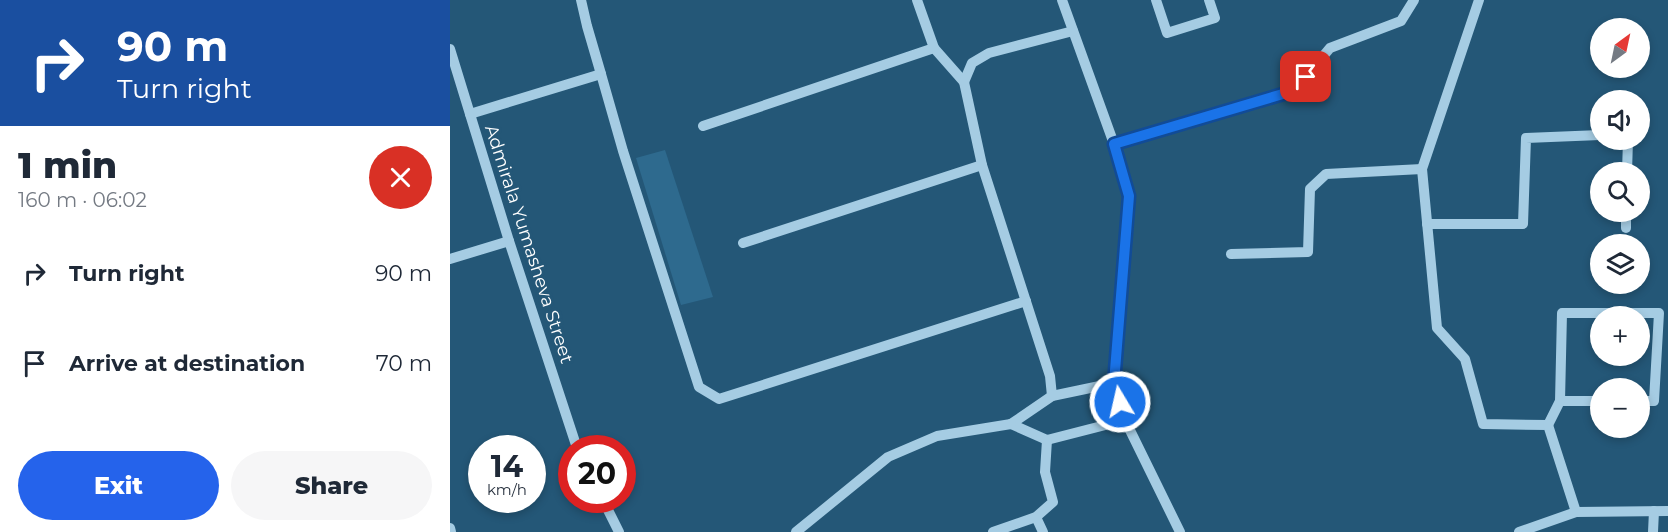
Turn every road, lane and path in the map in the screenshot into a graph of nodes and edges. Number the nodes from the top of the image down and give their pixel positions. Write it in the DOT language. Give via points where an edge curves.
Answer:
graph roads {
  1 [pos="581,0"];
  2 [pos="917,0"];
  3 [pos="1062,0"];
  4 [pos="1156,0"];
  5 [pos="1209,0"];
  6 [pos="1414,0"];
  7 [pos="1479,0"];
  8 [pos="1073,31"];
  9 [pos="934,48"];
  10 [pos="450,49"];
  11 [pos="601,74"];
  12 [pos="964,82"];
  13 [pos="470,114"];
  14 [pos="703,126"];
  15 [pos="1590,135"];
  16 [pos="1114,144"];
  17 [pos="982,165"];
  18 [pos="1422,169"];
  19 [pos="1626,222"];
  20 [pos="1427,224"];
  21 [pos="1626,228"];
  22 [pos="509,241"];
  23 [pos="743,243"];
  24 [pos="1231,254"];
  25 [pos="450,259"];
  26 [pos="1026,301"];
  27 [pos="1114,383"];
  28 [pos="1053,396"];
  29 [pos="1560,400"];
  30 [pos="1590,401"];
  31 [pos="1650,401"];
  32 [pos="1125,420"];
  33 [pos="1011,424"];
  34 [pos="1548,424"];
  35 [pos="573,435"];
  36 [pos="1047,441"];
  37 [pos="1654,511"];
  38 [pos="1668,511"];
  39 [pos="1576,512"];
  40 [pos="610,513"];
  41 [pos="1036,517"];
  42 [pos="619,532"];
  43 [pos="796,532"];
  44 [pos="993,532"];
  45 [pos="1043,532"];
  46 [pos="1180,532"];
  47 [pos="1519,532"];
  48 [pos="1653,532"];
  1 -- 11 [label="street"];
  2 -- 9 [label="street"];
  3 -- 8 [label="street"];
  4 -- 5 [label="street" via="1167,33 1215,18"];
  6 -- 16 [label="street" via="1401,21 1330,48 1293,91"];
  7 -- 18 [label="street"];
  8 -- 12 [label="street" via="989,53 972,63"];
  8 -- 16 [label="street"];
  9 -- 12 [label="street"];
  9 -- 14 [label="street"];
  10 -- 13 [label="street, Admirala Yumasheva Street"];
  11 -- 13 [label="street"];
  11 -- 26 [label="street" via="699,387 719,399"];
  12 -- 17 [label="street"];
  13 -- 22 [label="street, Admirala Yumasheva Street"];
  15 -- 20 [label="street" via="1526,138 1522,224"];
  16 -- 27 [label="street" via="1129,196"];
  17 -- 23 [label="street"];
  17 -- 26 [label="street"];
  18 -- 20 [label="street"];
  18 -- 24 [label="street" via="1326,174 1310,189 1308,252"];
  19 -- 21 [label="street"];
  20 -- 34 [label="street" via="1437,328 1465,359 1483,424"];
  22 -- 25 [label="street"];
  22 -- 35 [label="street, Admirala Yumasheva Street"];
  26 -- 28 [label="street"];
  27 -- 28 [label="street"];
  27 -- 32 [label="street"];
  28 -- 33 [label="street"];
  29 -- 30 [label="street"];
  29 -- 31 [label="street" via="1562,313 1659,313 1654,401"];
  29 -- 34 [label="street"];
  32 -- 36 [label="street"];
  32 -- 46 [label="street"];
  33 -- 36 [label="street"];
  33 -- 43 [label="street" via="938,436 888,458"];
  34 -- 39 [label="street"];
  36 -- 41 [label="street" via="1045,472 1053,502"];
  37 -- 38 [label="street"];
  37 -- 39 [label="street"];
  37 -- 48 [label="street"];
  39 -- 47 [label="street"];
  40 -- 42 [label="street"];
  41 -- 44 [label="street"];
  41 -- 45 [label="street"];
}
